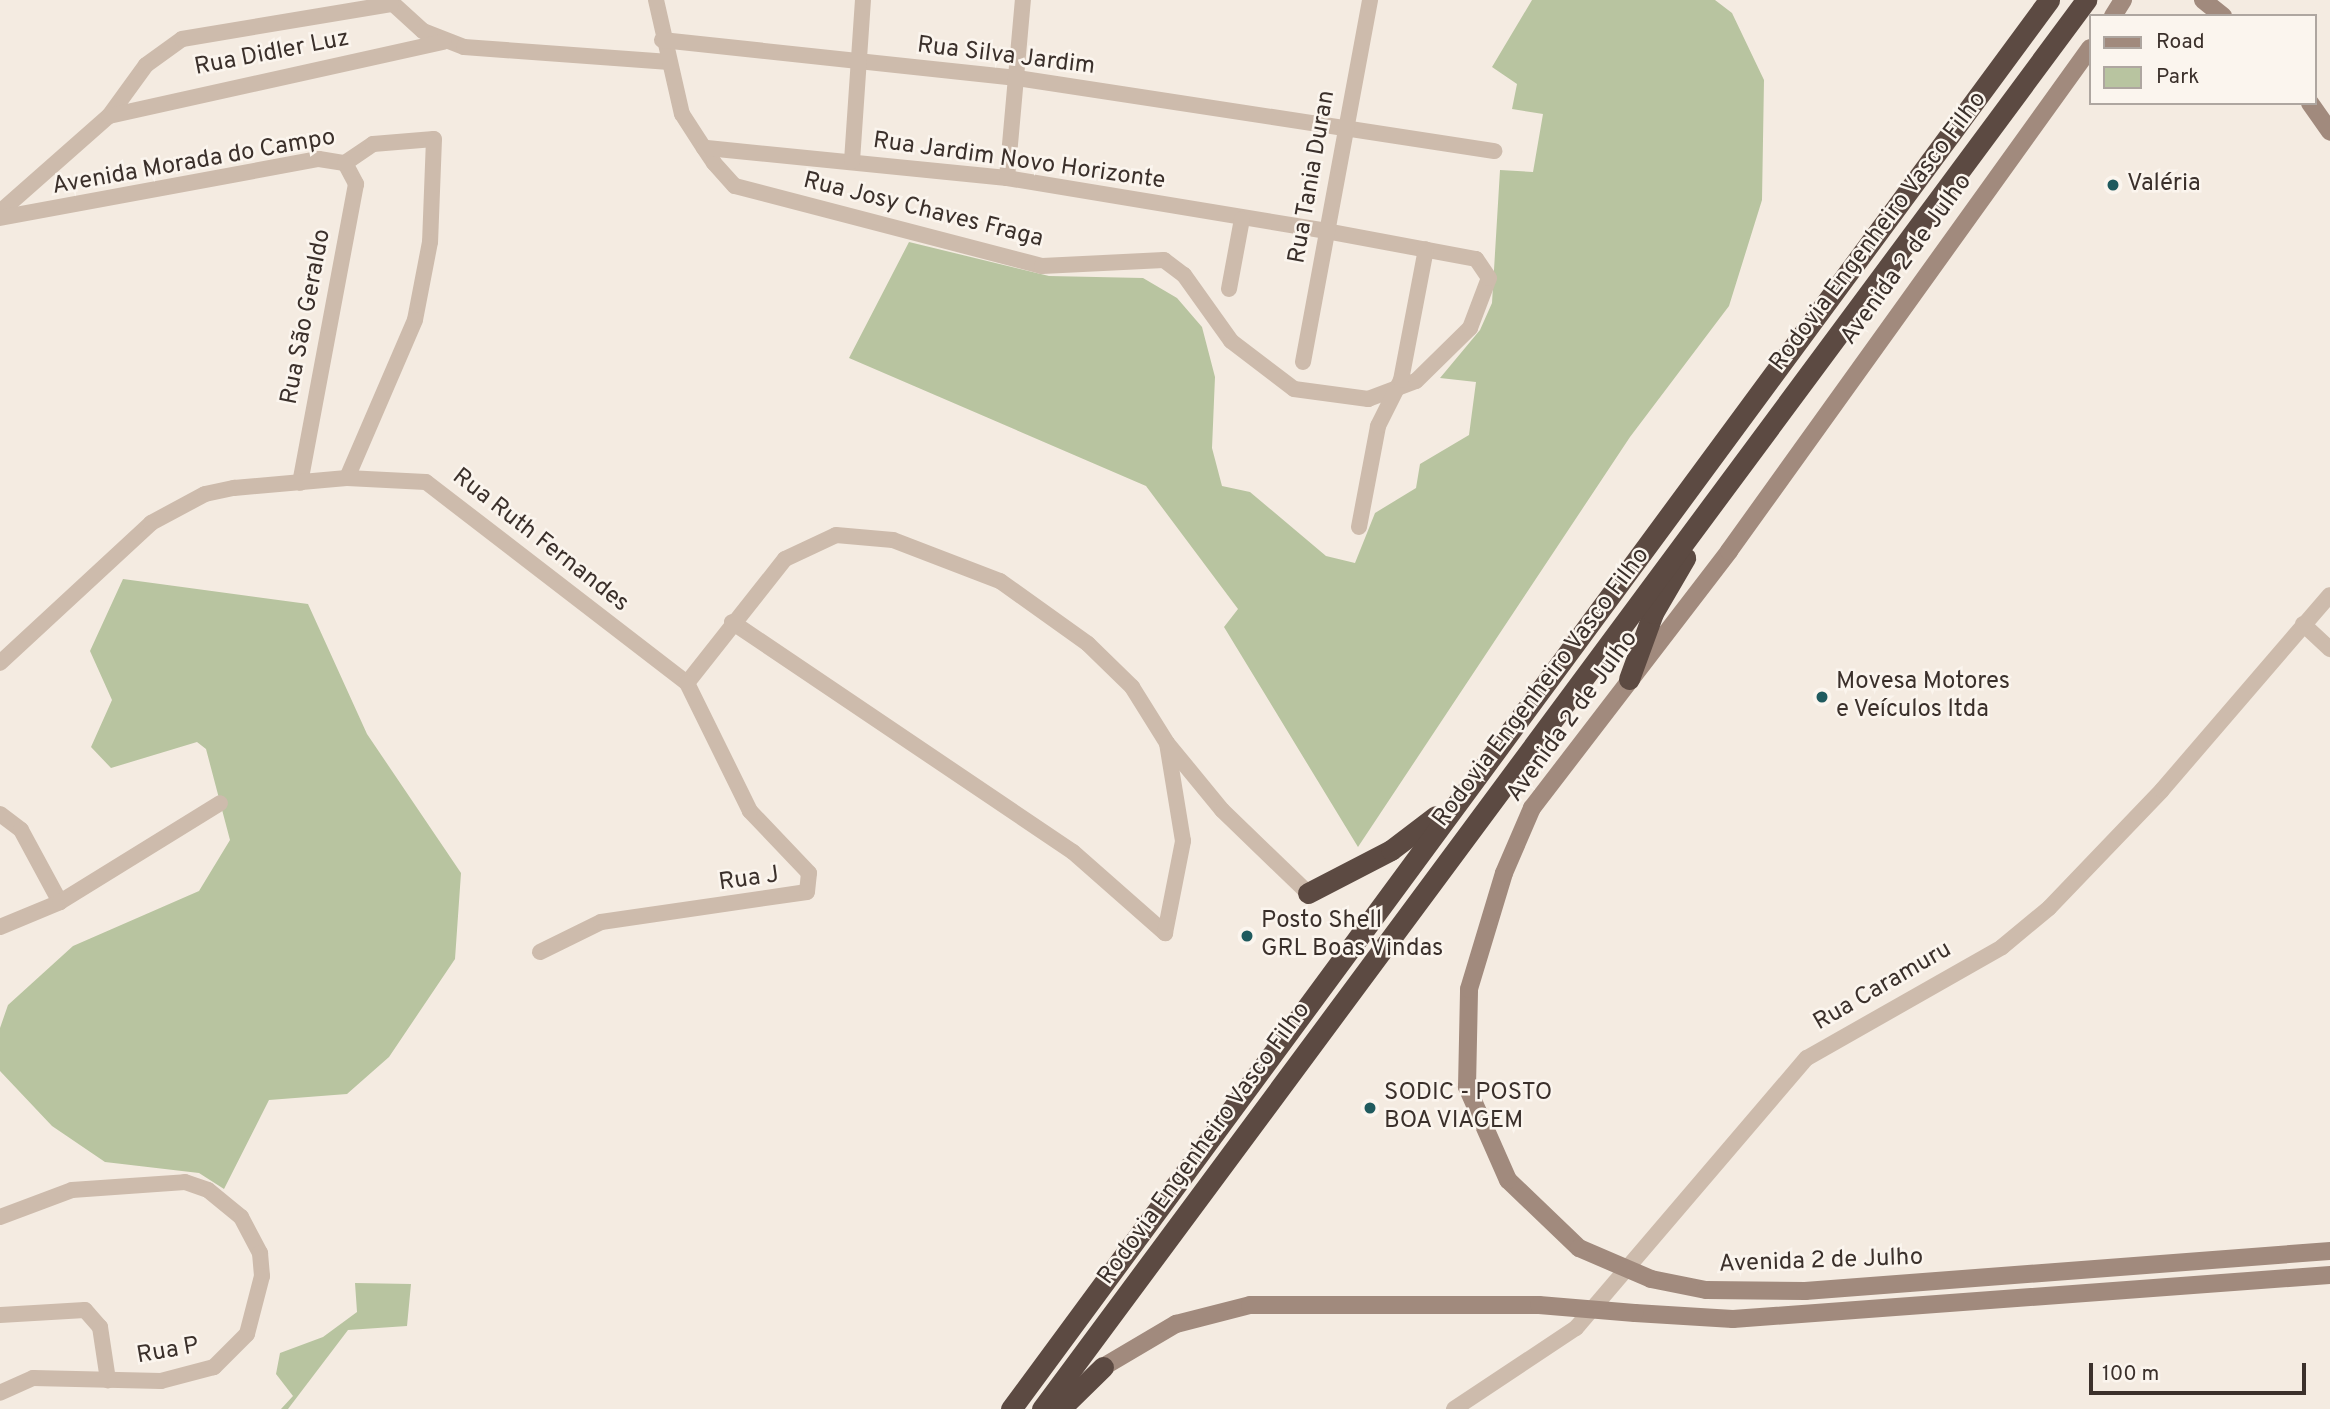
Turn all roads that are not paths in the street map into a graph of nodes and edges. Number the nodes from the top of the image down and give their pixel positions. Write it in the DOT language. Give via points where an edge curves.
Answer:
graph roads {
  1 [pos="656,0"];
  2 [pos="863,0"];
  3 [pos="1023,0"];
  4 [pos="1370,0"];
  5 [pos="2049,0"];
  6 [pos="2086,0"];
  7 [pos="2203,0"];
  8 [pos="390,2"];
  9 [pos="2220,14"];
  10 [pos="662,40"];
  11 [pos="444,42"];
  12 [pos="2088,51"];
  13 [pos="669,62"];
  14 [pos="859,64"];
  15 [pos="1017,78"];
  16 [pos="2312,105"];
  17 [pos="109,116"];
  18 [pos="1342,130"];
  19 [pos="2330,132"];
  20 [pos="704,148"];
  21 [pos="1494,151"];
  22 [pos="852,161"];
  23 [pos="345,163"];
  24 [pos="1007,178"];
  25 [pos="0,212"];
  26 [pos="0,218"];
  27 [pos="1242,219"];
  28 [pos="1326,231"];
  29 [pos="1426,249"];
  30 [pos="1229,289"];
  31 [pos="1303,362"];
  32 [pos="1395,393"];
  33 [pos="347,478"];
  34 [pos="300,483"];
  35 [pos="1716,498"];
  36 [pos="1359,527"];
  37 [pos="2330,595"];
  38 [pos="732,622"];
  39 [pos="2303,624"];
  40 [pos="2330,649"];
  41 [pos="0,663"];
  42 [pos="1629,679"];
  43 [pos="687,683"];
  44 [pos="1167,744"];
  45 [pos="1476,774"];
  46 [pos="220,803"];
  47 [pos="0,814"];
  48 [pos="1308,893"];
  49 [pos="60,902"];
  50 [pos="0,928"];
  51 [pos="540,952"];
  52 [pos="0,1217"];
  53 [pos="2330,1251"];
  54 [pos="2330,1275"];
  55 [pos="0,1315"];
  56 [pos="1103,1367"];
  57 [pos="108,1380"];
  58 [pos="0,1393"];
  59 [pos="1460,1407"];
  60 [pos="1011,1409"];
  61 [pos="1042,1409"];
  62 [pos="1060,1409"];
  1 -- 10 [label="street, Rua Josy Chaves Fraga"];
  2 -- 14 [label="street"];
  3 -- 15 [label="street"];
  4 -- 18 [label="street, Rua Tania Duran"];
  5 -- 45 [label="highway, Rodovia Engenheiro Vasco Filho"];
  6 -- 35 [label="highway, Rodovia Engenheiro Vasco Filho"];
  7 -- 9 [label="main road"];
  8 -- 11 [label="street"];
  8 -- 17 [label="street, Rua Didler Luz" via="183,39 146,65"];
  10 -- 13 [label="street, Rua Josy Chaves Fraga"];
  10 -- 14 [label="street, Rua Silva Jardim"];
  11 -- 13 [label="street"];
  11 -- 17 [label="street, Rua Didler Luz"];
  12 -- 42 [label="main road, Avenida 2 de Julho" via="1729,551"];
  13 -- 20 [label="street, Rua Josy Chaves Fraga" via="682,114"];
  14 -- 15 [label="street, Rua Silva Jardim"];
  14 -- 22 [label="street"];
  15 -- 18 [label="street, Rua Silva Jardim"];
  15 -- 24 [label="street"];
  16 -- 19 [label="main road"];
  17 -- 25 [label="street, Rua Didler Luz" via="62,151"];
  18 -- 21 [label="street, Rua Silva Jardim"];
  18 -- 28 [label="street, Rua Tania Duran"];
  20 -- 22 [label="street, Rua Jardim Novo Horizonte"];
  20 -- 32 [label="street, Rua Josy Chaves Fraga" via="725,178 751,192 853,213 1027,262 1061,267 1164,260 1184,275 1231,341 1294,389 1344,398"];
  22 -- 24 [label="street, Rua Jardim Novo Horizonte"];
  23 -- 26 [label="street, Avenida Morada do Campo" via="319,159"];
  23 -- 33 [label="street, Avenida Morada do Campo" via="373,144 434,139 430,242 415,320"];
  23 -- 34 [label="street, Rua São Geraldo" via="356,184"];
  24 -- 27 [label="street, Rua Jardim Novo Horizonte"];
  27 -- 28 [label="street, Rua Jardim Novo Horizonte"];
  27 -- 30 [label="street"];
  28 -- 29 [label="street, Rua Jardim Novo Horizonte"];
  28 -- 31 [label="street, Rua Tania Duran"];
  29 -- 32 [label="street"];
  29 -- 32 [label="street, Rua Jardim Novo Horizonte" via="1476,259 1489,278 1480,311 1452,351"];
  32 -- 36 [label="street" via="1378,425"];
  33 -- 34 [label="street, Rua Ruth Fernandes"];
  33 -- 43 [label="street, Rua Ruth Fernandes" via="438,488"];
  34 -- 41 [label="street, Rua Ruth Fernandes" via="205,494 151,523"];
  35 -- 42 [label="highway" via="1653,613"];
  35 -- 61 [label="highway, Rodovia Engenheiro Vasco Filho"];
  37 -- 39 [label="street, Rua Caramuru"];
  38 -- 43 [label="street"];
  38 -- 44 [label="street" via="768,576 811,543 836,535 926,549 963,561 1049,612 1115,667"];
  38 -- 44 [label="street" via="1073,852 1164,933 1183,841"];
  39 -- 40 [label="street"];
  39 -- 59 [label="street, Rua Caramuru" via="2162,790 2049,908 2002,947 1807,1058 1576,1328"];
  42 -- 53 [label="main road, Avenida 2 de Julho, bridge" via="1532,808 1488,918 1464,1029 1467,1087 1491,1152 1529,1206 1578,1248 1651,1279 1706,1290 1805,1291"];
  43 -- 51 [label="street, Rua J" via="750,811 809,873 807,891 601,922"];
  44 -- 48 [label="street" via="1230,818"];
  45 -- 48 [label="highway" via="1391,850"];
  45 -- 60 [label="highway, Rodovia Engenheiro Vasco Filho"];
  46 -- 49 [label="street"];
  47 -- 49 [label="street" via="21,830"];
  49 -- 50 [label="street"];
  52 -- 57 [label="street, Rua P" via="72,1190 160,1180 208,1190 241,1217 260,1253 262,1276 255,1317 233,1352 192,1376"];
  54 -- 56 [label="main road, Avenida 2 de Julho, bridge" via="1733,1319 1539,1305 1250,1305 1176,1324"];
  55 -- 57 [label="street" via="85,1310 100,1327"];
  56 -- 62 [label="highway"];
  57 -- 58 [label="street, Rua P" via="33,1378"];
}
